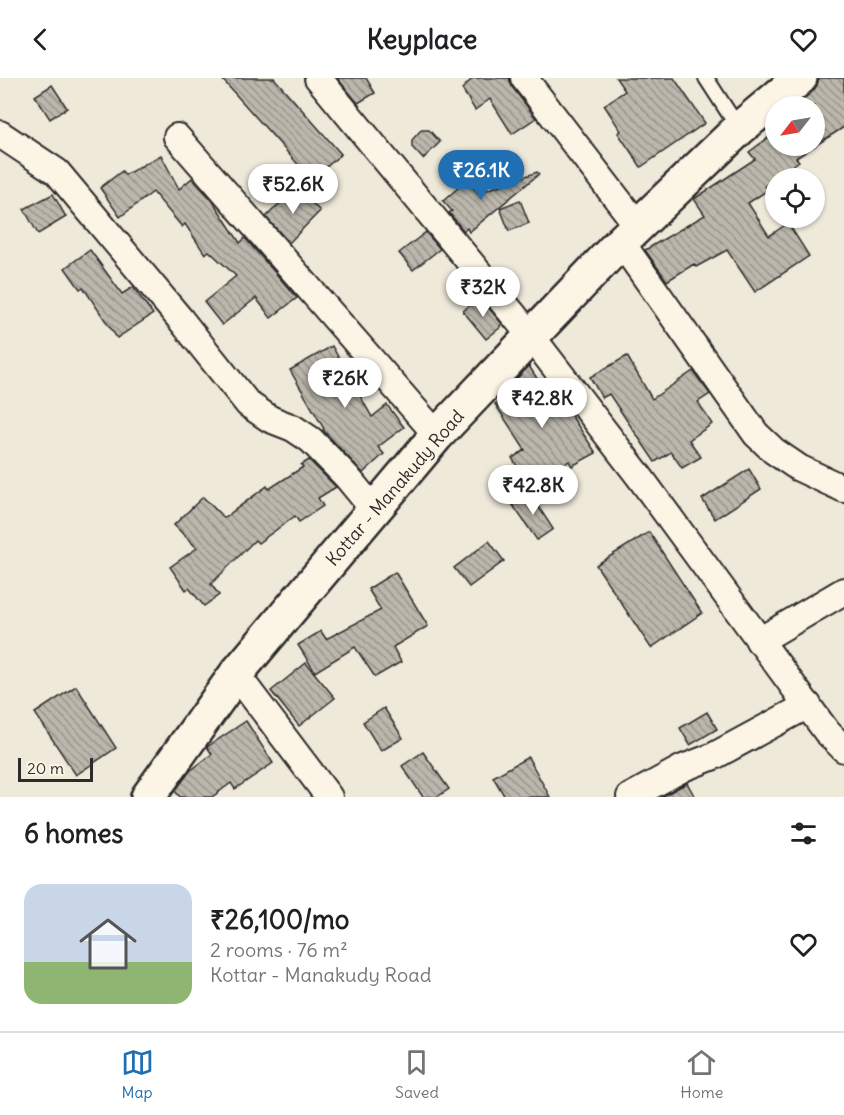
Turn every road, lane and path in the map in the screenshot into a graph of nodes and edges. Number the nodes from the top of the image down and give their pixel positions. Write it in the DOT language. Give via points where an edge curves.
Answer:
graph roads {
  1 [pos="318,78"];
  2 [pos="524,78"];
  3 [pos="706,78"];
  4 [pos="800,78"];
  5 [pos="739,129"];
  6 [pos="0,134"];
  7 [pos="177,137"];
  8 [pos="630,234"];
  9 [pos="531,336"];
  10 [pos="437,435"];
  11 [pos="844,489"];
  12 [pos="375,511"];
  13 [pos="844,591"];
  14 [pos="759,641"];
  15 [pos="236,674"];
  16 [pos="808,705"];
  17 [pos="844,749"];
  18 [pos="148,797"];
  19 [pos="329,797"];
  20 [pos="630,797"];
  1 -- 9 [label="street"];
  2 -- 8 [label="street"];
  3 -- 5 [label="lane"];
  4 -- 5 [label="main road, Kottar - Manakudy Road"];
  5 -- 8 [label="main road, Kottar - Manakudy Road"];
  6 -- 12 [label="street" via="57,172 248,404 311,440"];
  7 -- 10 [label="street"];
  8 -- 9 [label="main road, Kottar - Manakudy Road"];
  8 -- 11 [label="street" via="756,434 800,468"];
  9 -- 10 [label="main road, Kottar - Manakudy Road"];
  9 -- 14 [label="street"];
  10 -- 12 [label="main road, Kottar - Manakudy Road"];
  12 -- 15 [label="main road, Kottar - Manakudy Road"];
  13 -- 14 [label="street"];
  14 -- 16 [label="street"];
  15 -- 18 [label="main road, Kottar - Manakudy Road"];
  15 -- 19 [label="street"];
  16 -- 17 [label="street"];
  16 -- 20 [label="street"];
}
